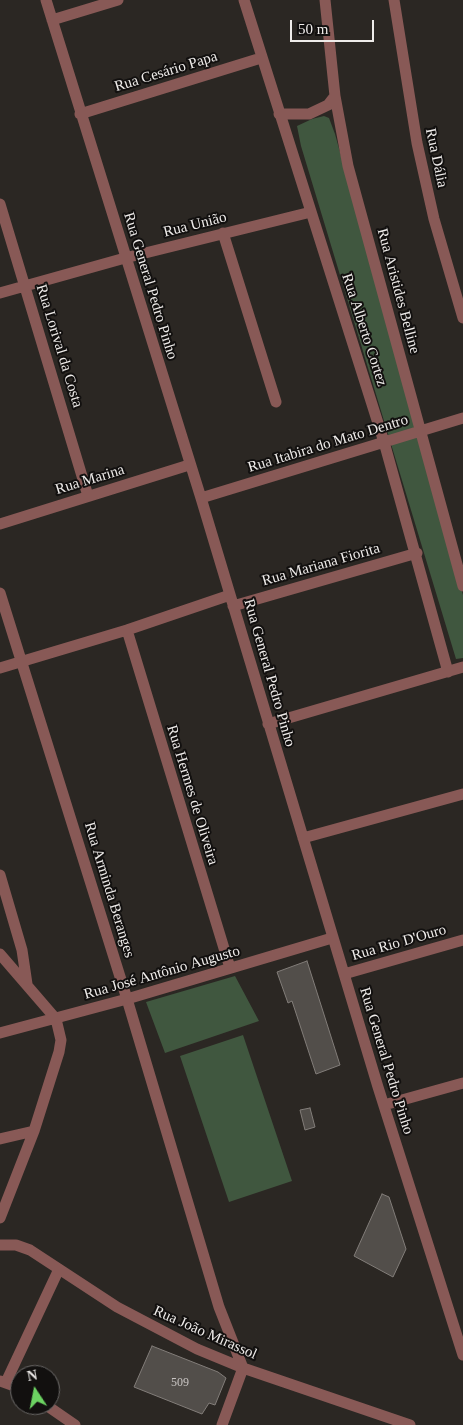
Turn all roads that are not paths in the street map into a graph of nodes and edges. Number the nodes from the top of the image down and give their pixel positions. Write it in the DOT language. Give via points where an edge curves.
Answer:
graph roads {
  1 [pos="46,0"];
  2 [pos="118,0"];
  3 [pos="244,0"];
  4 [pos="325,0"];
  5 [pos="394,0"];
  6 [pos="52,20"];
  7 [pos="262,58"];
  8 [pos="335,96"];
  9 [pos="80,114"];
  10 [pos="279,114"];
  11 [pos="0,204"];
  12 [pos="311,212"];
  13 [pos="223,233"];
  14 [pos="125,258"];
  15 [pos="25,285"];
  16 [pos="0,293"];
  17 [pos="460,300"];
  18 [pos="463,318"];
  19 [pos="276,402"];
  20 [pos="463,418"];
  21 [pos="421,432"];
  22 [pos="384,442"];
  23 [pos="189,465"];
  24 [pos="88,496"];
  25 [pos="200,498"];
  26 [pos="0,524"];
  27 [pos="417,553"];
  28 [pos="463,586"];
  29 [pos="0,593"];
  30 [pos="232,600"];
  31 [pos="127,630"];
  32 [pos="22,662"];
  33 [pos="463,667"];
  34 [pos="0,668"];
  35 [pos="448,672"];
  36 [pos="268,724"];
  37 [pos="463,794"];
  38 [pos="304,838"];
  39 [pos="0,875"];
  40 [pos="332,938"];
  41 [pos="463,940"];
  42 [pos="0,954"];
  43 [pos="230,968"];
  44 [pos="344,974"];
  45 [pos="27,984"];
  46 [pos="127,999"];
  47 [pos="56,1019"];
  48 [pos="0,1033"];
  49 [pos="463,1083"];
  50 [pos="384,1105"];
  51 [pos="34,1131"];
  52 [pos="0,1139"];
  53 [pos="0,1218"];
  54 [pos="0,1245"];
  55 [pos="59,1270"];
  56 [pos="460,1337"];
  57 [pos="463,1355"];
  58 [pos="243,1368"];
  59 [pos="3,1381"];
  60 [pos="60,1415"];
  61 [pos="224,1424"];
  62 [pos="75,1425"];
  63 [pos="410,1425"];
  1 -- 6 [label="street, Rua General Pedro Pinho"];
  2 -- 6 [label="street"];
  3 -- 7 [label="street, Rua Alberto Cortez"];
  4 -- 8 [label="street, Rua Aristides Belline"];
  5 -- 17 [label="street, Rua Dália" via="416,143 434,219"];
  6 -- 9 [label="street, Rua General Pedro Pinho"];
  7 -- 9 [label="street, Rua Cesário Papa"];
  7 -- 10 [label="street, Rua Alberto Cortez"];
  8 -- 10 [label="street" via="328,105 309,114"];
  8 -- 21 [label="street, Rua Aristides Belline" via="348,166"];
  9 -- 14 [label="street, Rua General Pedro Pinho"];
  10 -- 12 [label="street, Rua Alberto Cortez"];
  11 -- 15 [label="street, Rua Lorival da Costa"];
  12 -- 13 [label="street, Rua União"];
  12 -- 22 [label="street, Rua Alberto Cortez"];
  13 -- 14 [label="street, Rua União"];
  13 -- 19 [label="street"];
  14 -- 15 [label="street, Rua União"];
  14 -- 23 [label="street, Rua General Pedro Pinho"];
  15 -- 16 [label="street, Rua União"];
  15 -- 24 [label="street, Rua Lorival da Costa"];
  17 -- 18 [label="street, Rua Dália"];
  20 -- 21 [label="street, Rua Itabira do Mato Dentro"];
  21 -- 22 [label="street, Rua Itabira do Mato Dentro"];
  21 -- 28 [label="street, Rua Aristides Belline"];
  22 -- 25 [label="street, Rua Itabira do Mato Dentro"];
  22 -- 27 [label="street, Rua Alberto Cortez"];
  23 -- 24 [label="street, Rua Marina"];
  23 -- 25 [label="street, Rua General Pedro Pinho"];
  24 -- 26 [label="street, Rua Marina"];
  25 -- 30 [label="street, Rua General Pedro Pinho"];
  27 -- 30 [label="street, Rua Mariana Fiorita"];
  27 -- 35 [label="street, Rua Alberto Cortez"];
  29 -- 32 [label="street, Rua Arminda Beranges"];
  30 -- 31 [label="street, Rua Mariana Fiorita"];
  30 -- 36 [label="street, Rua General Pedro Pinho"];
  31 -- 32 [label="street, Rua Mariana Fiorita"];
  31 -- 43 [label="street, Rua Hermes de Oliveira"];
  32 -- 34 [label="street, Rua Mariana Fiorita"];
  32 -- 46 [label="street, Rua Arminda Beranges"];
  33 -- 35 [label="street"];
  35 -- 36 [label="street"];
  36 -- 38 [label="street, Rua General Pedro Pinho"];
  37 -- 38 [label="street"];
  38 -- 40 [label="street, Rua General Pedro Pinho"];
  39 -- 45 [label="street" via="22,950"];
  40 -- 43 [label="street, Rua José Antônio Augusto"];
  40 -- 44 [label="street, Rua General Pedro Pinho"];
  41 -- 44 [label="street, Rua Rio D'Ouro"];
  42 -- 45 [label="street"];
  43 -- 46 [label="street, Rua José Antônio Augusto"];
  44 -- 50 [label="street, Rua General Pedro Pinho"];
  45 -- 47 [label="street"];
  46 -- 47 [label="street, Rua José Antônio Augusto"];
  46 -- 58 [label="street, Rua Arminda Beranges" via="222,1315"];
  47 -- 48 [label="street, Rua José Antônio Augusto"];
  47 -- 51 [label="street" via="60,1030 59,1052"];
  49 -- 50 [label="street"];
  50 -- 56 [label="street, Rua General Pedro Pinho"];
  51 -- 52 [label="street"];
  51 -- 53 [label="street"];
  54 -- 55 [label="street, Rua João Mirassol" via="16,1245 30,1250"];
  55 -- 58 [label="street, Rua João Mirassol" via="138,1319"];
  55 -- 59 [label="street"];
  56 -- 57 [label="street, Rua General Pedro Pinho"];
  58 -- 61 [label="street"];
  58 -- 63 [label="street, Rua João Mirassol"];
  60 -- 62 [label="street"];
}
